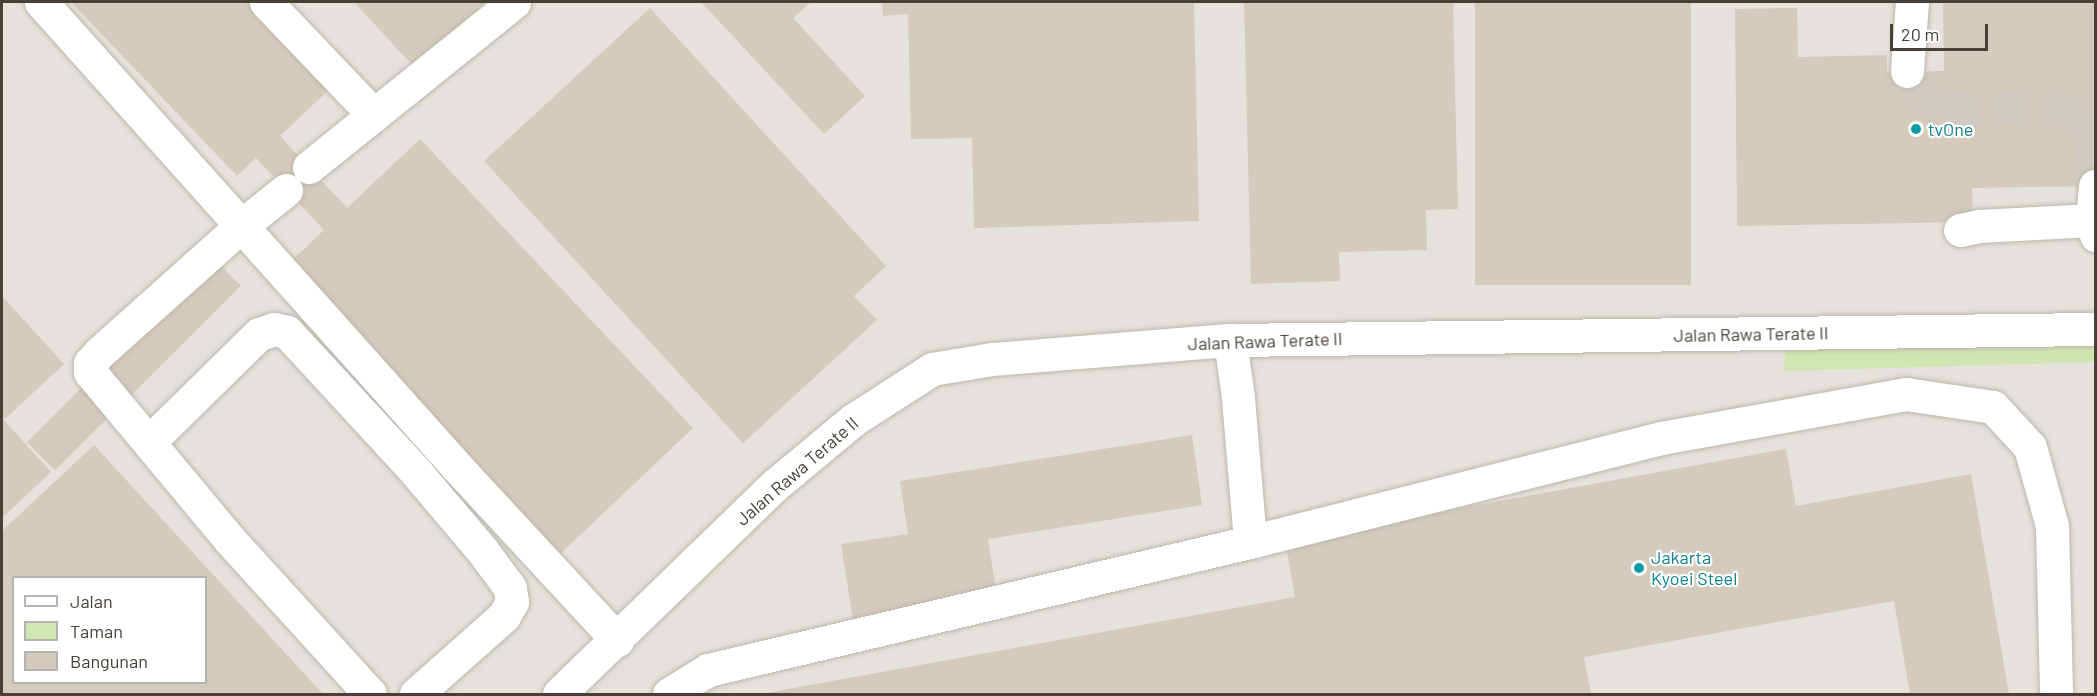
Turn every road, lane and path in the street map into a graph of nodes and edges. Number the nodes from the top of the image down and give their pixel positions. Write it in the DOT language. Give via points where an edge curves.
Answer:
graph roads {
  1 [pos="41,2"];
  2 [pos="266,2"];
  3 [pos="514,2"];
  4 [pos="1912,2"];
  5 [pos="1907,71"];
  6 [pos="374,115"];
  7 [pos="309,167"];
  8 [pos="2095,186"];
  9 [pos="286,190"];
  10 [pos="241,226"];
  11 [pos="2094,227"];
  12 [pos="1960,230"];
  13 [pos="2096,329"];
  14 [pos="1230,340"];
  15 [pos="149,442"];
  16 [pos="1250,542"];
  17 [pos="616,640"];
  18 [pos="370,694"];
  19 [pos="416,694"];
  20 [pos="559,694"];
  21 [pos="669,694"];
  22 [pos="2056,694"];
  1 -- 10 [label="street"];
  2 -- 6 [label="street"];
  3 -- 6 [label="street"];
  4 -- 5 [label="street"];
  6 -- 7 [label="street"];
  8 -- 11 [label="street"];
  9 -- 10 [label="street"];
  10 -- 15 [label="street" via="90,363 90,372"];
  10 -- 17 [label="street"];
  11 -- 12 [label="street" via="1979,225"];
  13 -- 14 [label="street, Jalan Rawa Terate II"];
  14 -- 16 [label="street"];
  14 -- 17 [label="street, Jalan Rawa Terate II" via="992,359 932,369 853,420 775,485"];
  15 -- 18 [label="street" via="230,540"];
  15 -- 19 [label="street" via="259,334 274,329 287,332 416,472 510,588 512,602 504,616"];
  16 -- 21 [label="street" via="708,670"];
  16 -- 22 [label="street" via="1661,438 1719,427 1906,394 1993,407 2030,447 2052,526"];
  17 -- 20 [label="street, Jalan Rawa Terate II"];
}
